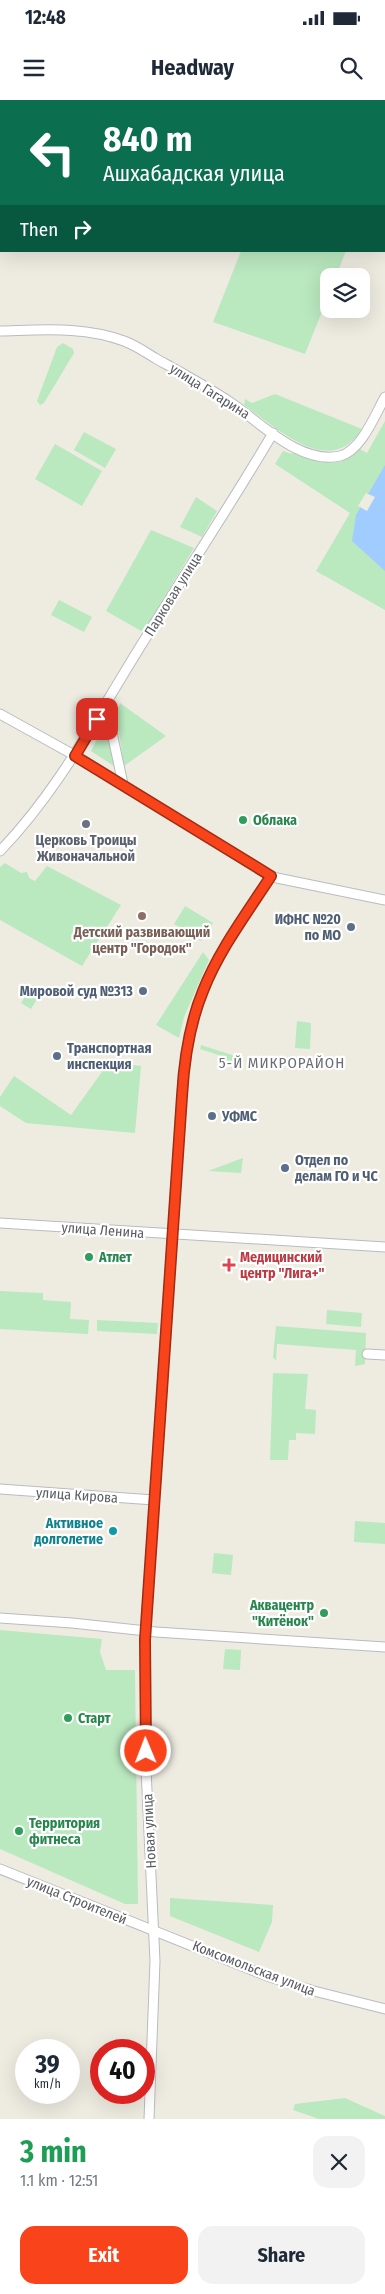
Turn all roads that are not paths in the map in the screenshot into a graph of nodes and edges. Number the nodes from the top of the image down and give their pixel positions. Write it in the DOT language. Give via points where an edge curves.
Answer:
graph roads {
  1 [pos="0,331"];
  2 [pos="385,397"];
  3 [pos="273,434"];
  4 [pos="106,705"];
  5 [pos="0,714"];
  6 [pos="75,756"];
  7 [pos="123,784"];
  8 [pos="0,851"];
  9 [pos="271,876"];
  10 [pos="385,900"];
  11 [pos="0,1223"];
  12 [pos="172,1234"];
  13 [pos="385,1247"];
  14 [pos="367,1354"];
  15 [pos="385,1355"];
  16 [pos="0,1489"];
  17 [pos="154,1500"];
  18 [pos="0,1618"];
  19 [pos="145,1631"];
  20 [pos="385,1647"];
  21 [pos="0,1869"];
  22 [pos="154,1930"];
  23 [pos="385,2008"];
  24 [pos="149,2119"];
  1 -- 3 [label="street, улица Гагарина" via="68,330 125,342 199,381"];
  2 -- 3 [label="street, улица Гагарина" via="358,444 351,452 339,456 310,453"];
  3 -- 4 [label="street, Парковая улица"];
  4 -- 6 [label="street, Парковая улица"];
  4 -- 7 [label="street"];
  5 -- 6 [label="street"];
  6 -- 7 [label="street"];
  6 -- 8 [label="street, Парковая улица"];
  7 -- 9 [label="street"];
  9 -- 10 [label="street"];
  9 -- 12 [label="street, Новая улица" via="220,957 202,992 193,1019 183,1080"];
  11 -- 12 [label="street, улица Ленина"];
  12 -- 13 [label="street, улица Ленина"];
  12 -- 17 [label="street, Новая улица"];
  14 -- 15 [label="street"];
  16 -- 17 [label="street, улица Кирова"];
  17 -- 19 [label="street, Новая улица"];
  18 -- 19 [label="street"];
  19 -- 20 [label="street"];
  19 -- 22 [label="street, Новая улица" via="146,1769"];
  21 -- 22 [label="street, улица Строителей"];
  22 -- 23 [label="street, Комсомольская улица" via="292,1985"];
  22 -- 24 [label="street, Новая улица"];
}
